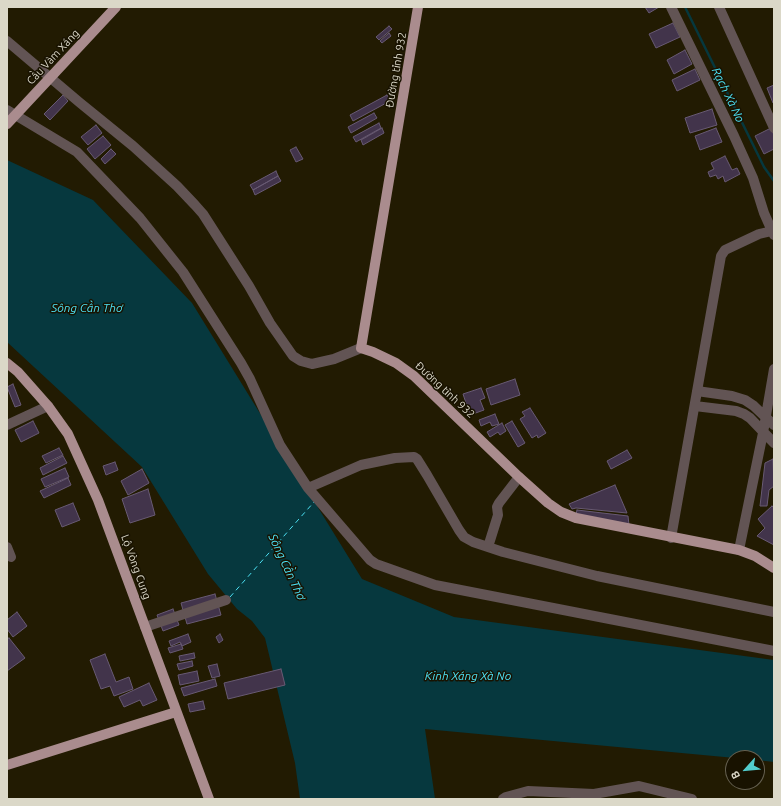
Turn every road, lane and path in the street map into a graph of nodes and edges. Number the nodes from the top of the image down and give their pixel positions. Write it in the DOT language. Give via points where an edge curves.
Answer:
graph roads {
  1 [pos="116,7"];
  2 [pos="418,7"];
  3 [pos="671,7"];
  4 [pos="719,7"];
  5 [pos="7,41"];
  6 [pos="7,110"];
  7 [pos="7,124"];
  8 [pos="774,128"];
  9 [pos="772,228"];
  10 [pos="361,348"];
  11 [pos="7,363"];
  12 [pos="774,369"];
  13 [pos="697,391"];
  14 [pos="48,406"];
  15 [pos="694,406"];
  16 [pos="766,416"];
  17 [pos="7,425"];
  18 [pos="774,425"];
  19 [pos="763,433"];
  20 [pos="774,443"];
  21 [pos="519,477"];
  22 [pos="308,488"];
  23 [pos="671,538"];
  24 [pos="7,547"];
  25 [pos="488,547"];
  26 [pos="739,550"];
  27 [pos="11,557"];
  28 [pos="774,568"];
  29 [pos="226,600"];
  30 [pos="774,612"];
  31 [pos="145,627"];
  32 [pos="774,651"];
  33 [pos="176,712"];
  34 [pos="7,764"];
  35 [pos="209,799"];
  36 [pos="503,799"];
  37 [pos="692,799"];
  1 -- 7 [label="main road, Cầu Vàm Xáng, bridge"];
  2 -- 10 [label="main road, Đường tỉnh 932"];
  3 -- 9 [label="street" via="734,136"];
  4 -- 8 [label="street"];
  5 -- 10 [label="street" via="133,146 195,205 250,286 270,323 293,356 312,364 334,359"];
  6 -- 22 [label="street" via="77,152 140,218 184,272 241,363 280,445"];
  9 -- 13 [label="street" via="722,252"];
  10 -- 21 [label="main road, Đường tỉnh 932" via="396,363 414,376"];
  11 -- 14 [label="main road, Lộ Vòng Cung"];
  12 -- 16 [label="street"];
  13 -- 15 [label="street"];
  13 -- 16 [label="street" via="737,398 754,406"];
  14 -- 17 [label="street"];
  14 -- 31 [label="main road, Lộ Vòng Cung" via="68,434 98,500"];
  15 -- 19 [label="street" via="740,412 750,418"];
  15 -- 23 [label="street"];
  16 -- 18 [label="street"];
  16 -- 19 [label="street"];
  19 -- 20 [label="street"];
  19 -- 26 [label="street"];
  21 -- 23 [label="main road, Đường tỉnh 932" via="548,503 568,516"];
  21 -- 25 [label="street" via="497,506 498,515"];
  22 -- 25 [label="street" via="361,464 414,457 464,537"];
  22 -- 32 [label="street" via="370,560 435,585"];
  23 -- 26 [label="main road, Đường tỉnh 932"];
  24 -- 27 [label="street"];
  25 -- 30 [label="street" via="597,576"];
  26 -- 28 [label="main road, Đường tỉnh 932"];
  29 -- 31 [label="street"];
  31 -- 33 [label="main road, Lộ Vòng Cung"];
  33 -- 34 [label="main road"];
  33 -- 35 [label="main road, Lộ Vòng Cung"];
  36 -- 37 [label="street" via="528,791 594,794 639,786"];
}
